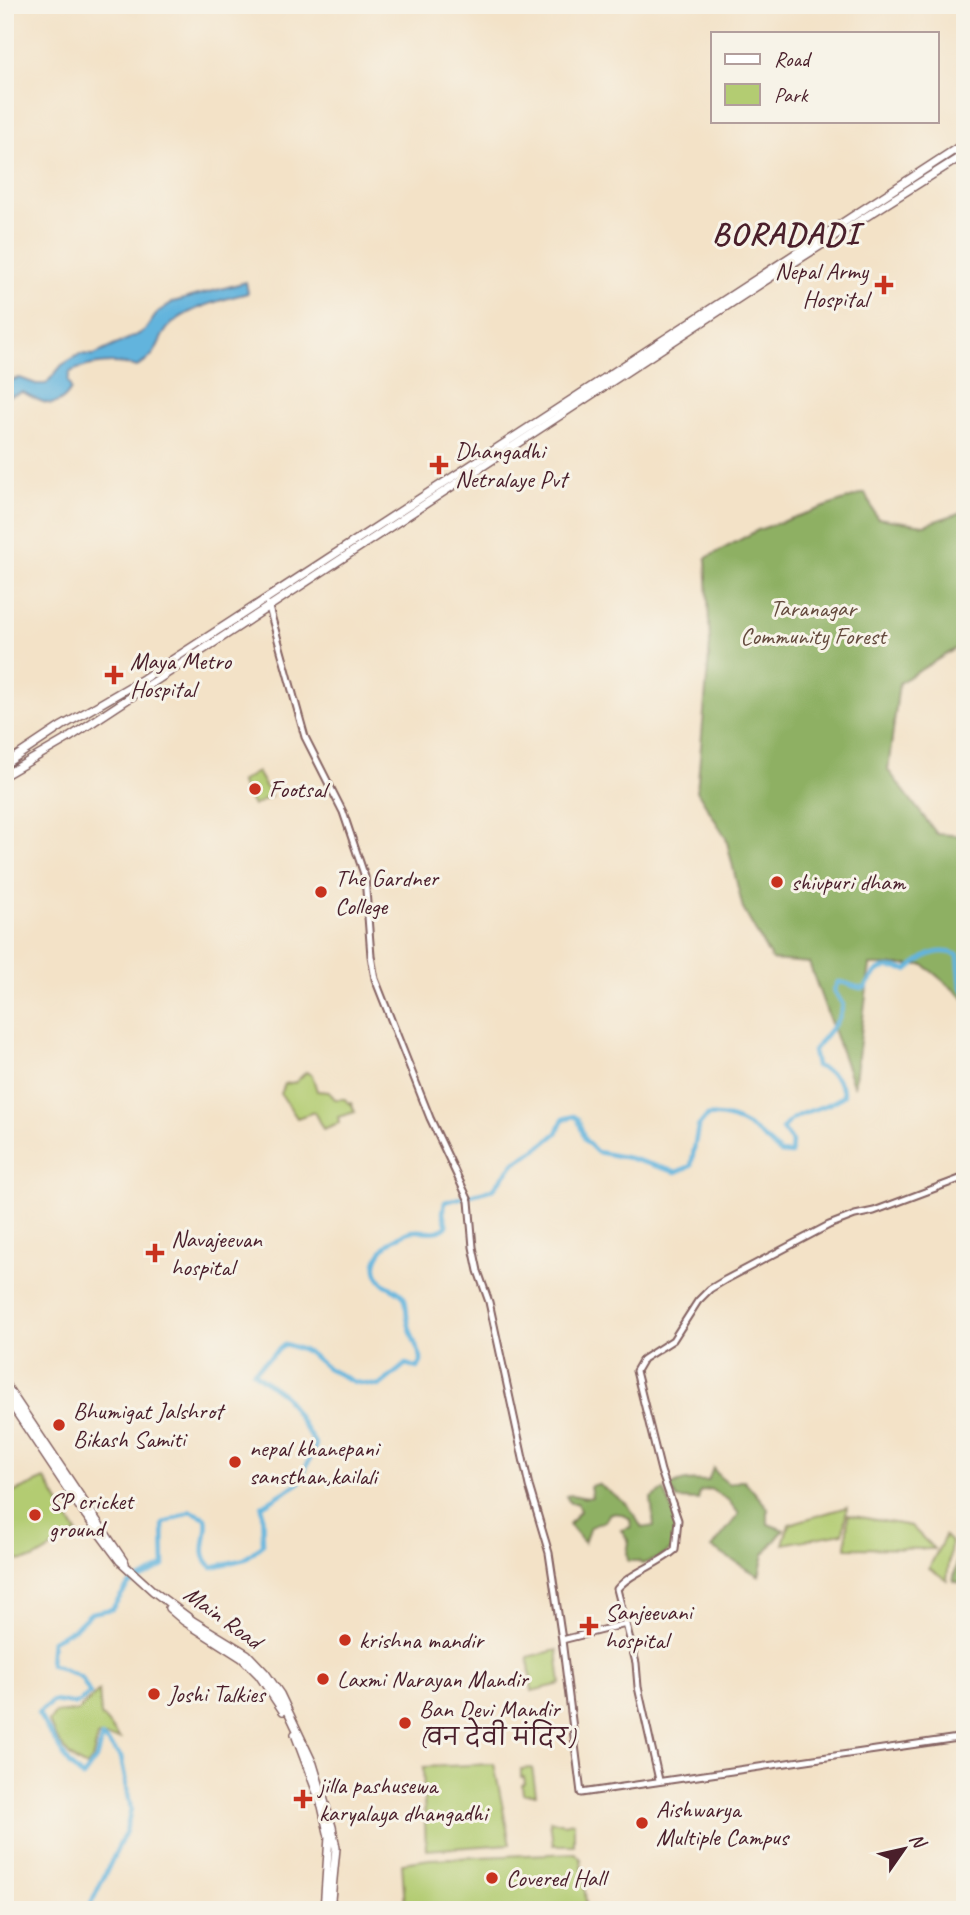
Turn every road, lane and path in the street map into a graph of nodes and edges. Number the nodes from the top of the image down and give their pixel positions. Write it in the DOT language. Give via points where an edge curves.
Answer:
graph roads {
  1 [pos="965,143"];
  2 [pos="965,154"];
  3 [pos="265,598"];
  4 [pos="270,608"];
  5 [pos="5,764"];
  6 [pos="5,775"];
  7 [pos="965,1177"];
  8 [pos="5,1384"];
  9 [pos="5,1395"];
  10 [pos="126,1565"];
  11 [pos="626,1624"];
  12 [pos="562,1640"];
  13 [pos="965,1737"];
  14 [pos="659,1780"];
  15 [pos="332,1862"];
  16 [pos="324,1910"];
  17 [pos="330,1910"];
  1 -- 3 [label="main road"];
  2 -- 4 [label="main road"];
  3 -- 4 [label="street"];
  3 -- 5 [label="main road"];
  4 -- 6 [label="main road"];
  4 -- 12 [label="street" via="305,737 343,812 365,877 375,979 430,1118 466,1189 473,1248 549,1553"];
  7 -- 11 [label="street" via="829,1225 733,1275 698,1301 673,1340 638,1364 660,1471 678,1520 675,1550 617,1589"];
  8 -- 10 [label="main road"];
  9 -- 10 [label="main road" via="79,1506"];
  10 -- 15 [label="main road, Main Road" via="193,1621 247,1654 280,1694 327,1803 336,1848"];
  11 -- 12 [label="street"];
  11 -- 14 [label="street"];
  12 -- 14 [label="street" via="580,1793"];
  13 -- 14 [label="street"];
  15 -- 16 [label="main road, Main Road"];
  15 -- 17 [label="main road, Main Road"];
}
